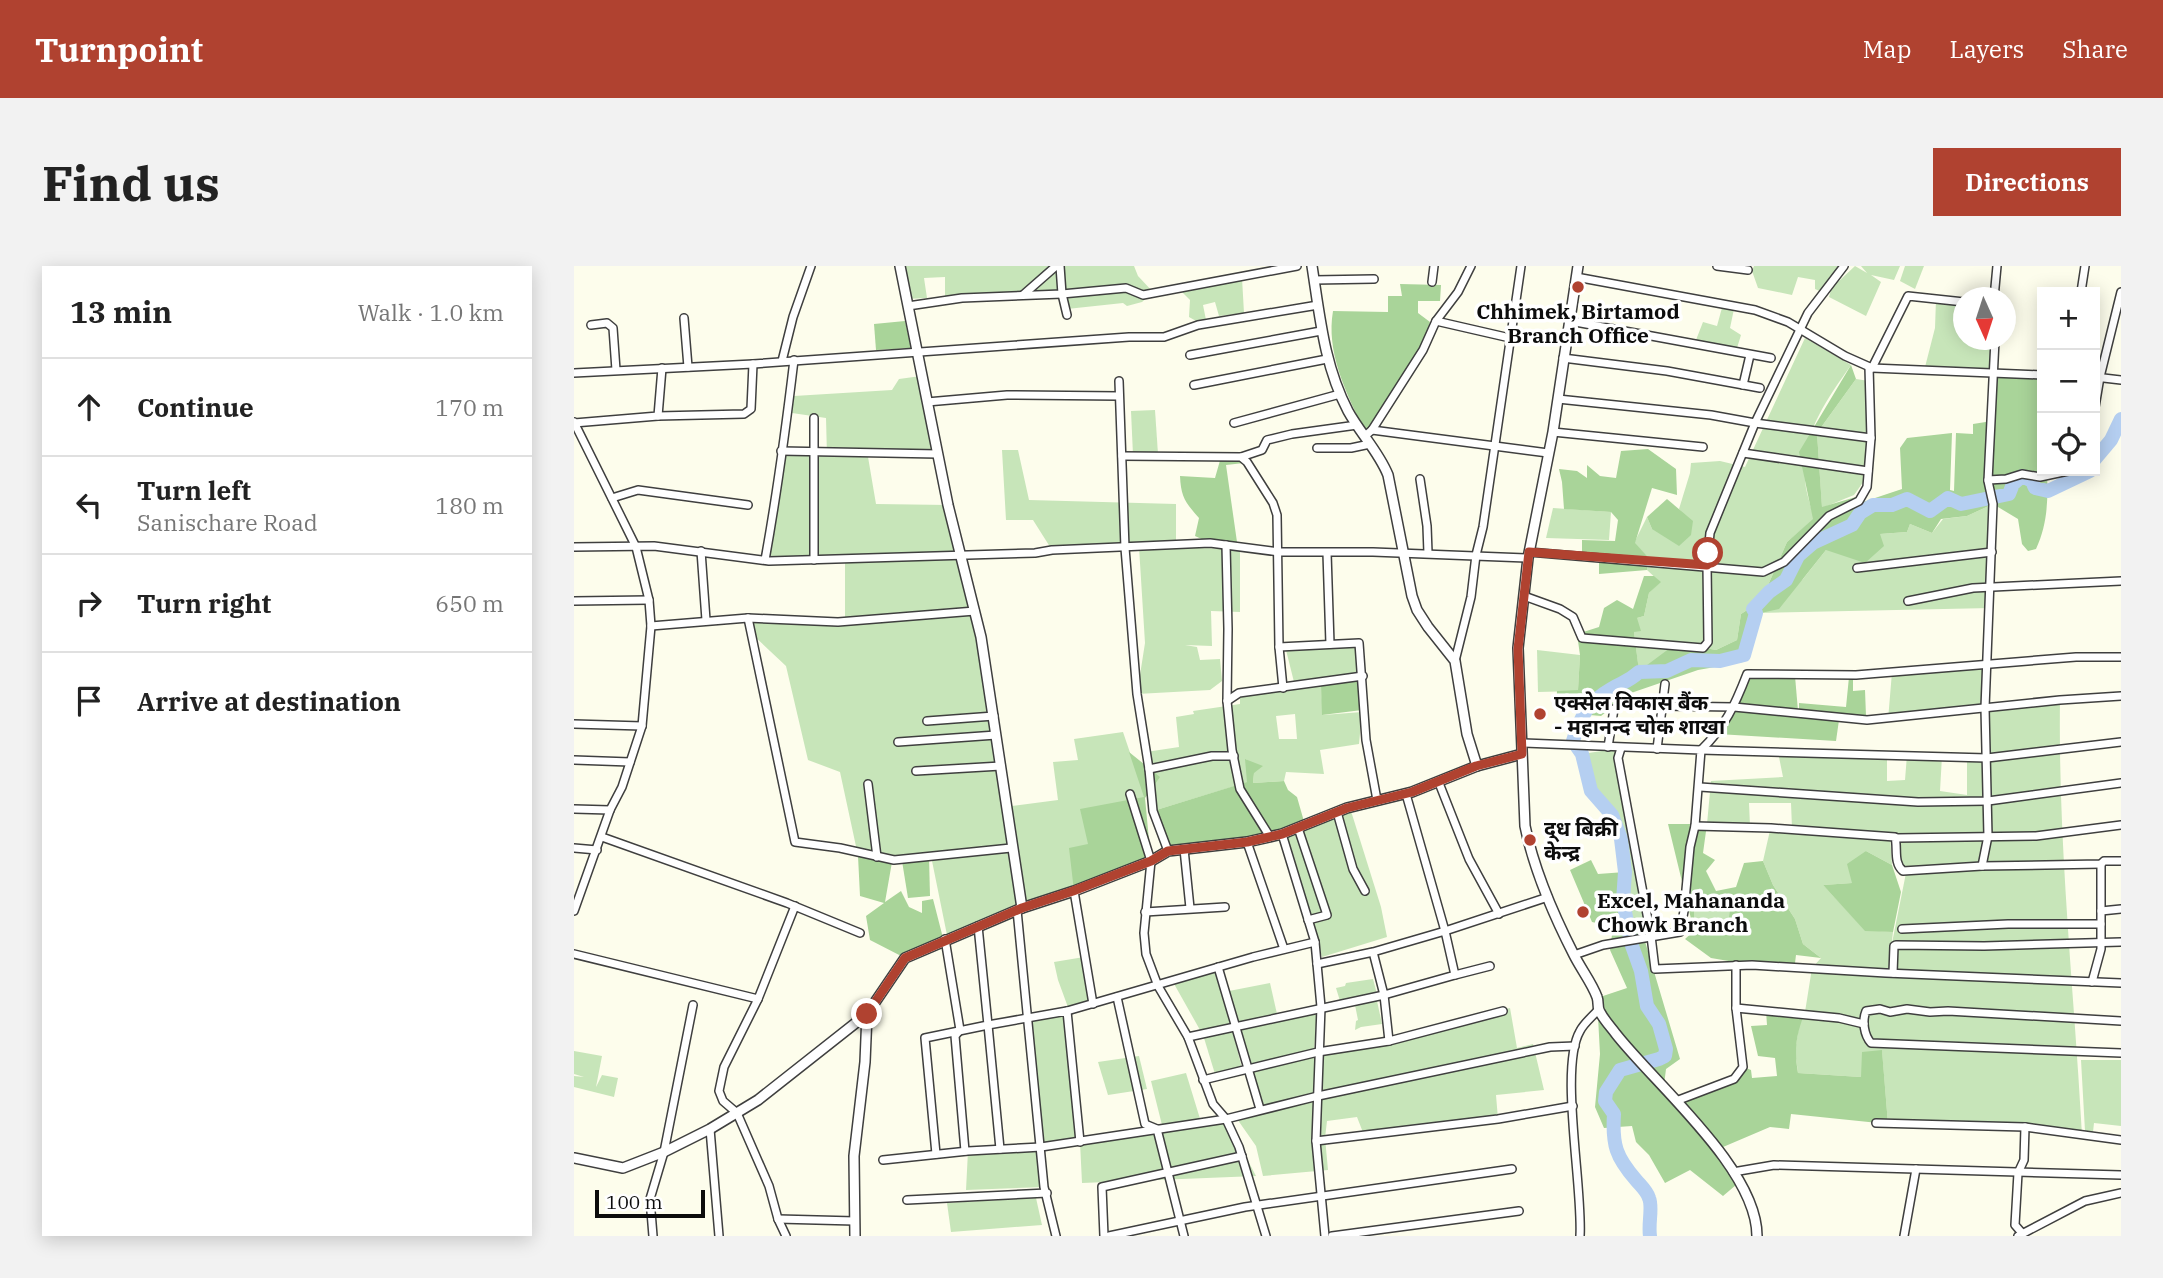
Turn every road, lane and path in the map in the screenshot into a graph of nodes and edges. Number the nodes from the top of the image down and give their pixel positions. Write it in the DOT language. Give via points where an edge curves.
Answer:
graph roads {
  1 [pos="811,266"];
  2 [pos="901,266"];
  3 [pos="1058,266"];
  4 [pos="1297,266"];
  5 [pos="1312,266"];
  6 [pos="1434,266"];
  7 [pos="1471,266"];
  8 [pos="1521,266"];
  9 [pos="1578,266"];
  10 [pos="1717,266"];
  11 [pos="1844,266"];
  12 [pos="1997,266"];
  13 [pos="2085,266"];
  14 [pos="1748,270"];
  15 [pos="1576,277"];
  16 [pos="1374,279"];
  17 [pos="1314,280"];
  18 [pos="1432,282"];
  19 [pos="1995,287"];
  20 [pos="2082,287"];
  21 [pos="2121,292"];
  22 [pos="1062,294"];
  23 [pos="1023,295"];
  24 [pos="1953,301"];
  25 [pos="1318,305"];
  26 [pos="908,306"];
  27 [pos="1068,315"];
  28 [pos="684,318"];
  29 [pos="1436,321"];
  30 [pos="1570,321"];
  31 [pos="591,325"];
  32 [pos="1800,329"];
  33 [pos="1321,331"];
  34 [pos="1510,338"];
  35 [pos="1995,350"];
  36 [pos="917,351"];
  37 [pos="1190,355"];
  38 [pos="1750,355"];
  39 [pos="1563,358"];
  40 [pos="1771,358"];
  41 [pos="1327,359"];
  42 [pos="794,360"];
  43 [pos="782,361"];
  44 [pos="753,364"];
  45 [pos="2100,366"];
  46 [pos="688,367"];
  47 [pos="662,368"];
  48 [pos="1871,368"];
  49 [pos="616,370"];
  50 [pos="574,373"];
  51 [pos="1994,374"];
  52 [pos="2037,375"];
  53 [pos="2100,377"];
  54 [pos="2121,380"];
  55 [pos="1119,381"];
  56 [pos="1194,385"];
  57 [pos="1743,385"];
  58 [pos="1760,388"];
  59 [pos="1340,394"];
  60 [pos="1119,396"];
  61 [pos="1558,399"];
  62 [pos="927,402"];
  63 [pos="658,416"];
  64 [pos="814,418"];
  65 [pos="574,423"];
  66 [pos="1234,423"];
  67 [pos="1755,423"];
  68 [pos="1357,425"];
  69 [pos="1553,432"];
  70 [pos="1369,437"];
  71 [pos="1871,438"];
  72 [pos="1496,447"];
  73 [pos="1703,447"];
  74 [pos="1317,448"];
  75 [pos="781,451"];
  76 [pos="813,452"];
  77 [pos="1548,453"];
  78 [pos="1743,453"];
  79 [pos="938,454"];
  80 [pos="1122,456"];
  81 [pos="1241,457"];
  82 [pos="1868,471"];
  83 [pos="2043,476"];
  84 [pos="1420,480"];
  85 [pos="1988,480"];
  86 [pos="612,498"];
  87 [pos="748,505"];
  88 [pos="1226,545"];
  89 [pos="574,547"];
  90 [pos="636,547"];
  91 [pos="1125,548"];
  92 [pos="701,551"];
  93 [pos="1279,552"];
  94 [pos="1403,552"];
  95 [pos="1992,552"];
  96 [pos="1327,553"];
  97 [pos="1429,553"];
  98 [pos="962,555"];
  99 [pos="1476,555"];
  100 [pos="1529,555"];
  101 [pos="765,560"];
  102 [pos="814,560"];
  103 [pos="1707,565"];
  104 [pos="1857,568"];
  105 [pos="2121,581"];
  106 [pos="1991,587"];
  107 [pos="1524,596"];
  108 [pos="649,600"];
  109 [pos="574,601"];
  110 [pos="1908,601"];
  111 [pos="975,611"];
  112 [pos="748,618"];
  113 [pos="706,620"];
  114 [pos="651,626"];
  115 [pos="1329,644"];
  116 [pos="1279,647"];
  117 [pos="2121,657"];
  118 [pos="1455,661"];
  119 [pos="1987,665"];
  120 [pos="1363,676"];
  121 [pos="1665,684"];
  122 [pos="1283,688"];
  123 [pos="2121,696"];
  124 [pos="1227,701"];
  125 [pos="1662,706"];
  126 [pos="1734,708"];
  127 [pos="1986,708"];
  128 [pos="1614,709"];
  129 [pos="993,716"];
  130 [pos="927,721"];
  131 [pos="574,724"];
  132 [pos="642,726"];
  133 [pos="996,735"];
  134 [pos="898,742"];
  135 [pos="2121,742"];
  136 [pos="1522,743"];
  137 [pos="1608,747"];
  138 [pos="1621,748"];
  139 [pos="1657,749"];
  140 [pos="1701,750"];
  141 [pos="1522,754"];
  142 [pos="1234,756"];
  143 [pos="1987,758"];
  144 [pos="574,760"];
  145 [pos="630,762"];
  146 [pos="1000,766"];
  147 [pos="1476,766"];
  148 [pos="1149,769"];
  149 [pos="916,771"];
  150 [pos="1439,783"];
  151 [pos="2121,783"];
  152 [pos="868,784"];
  153 [pos="1700,787"];
  154 [pos="1130,794"];
  155 [pos="1406,794"];
  156 [pos="1377,800"];
  157 [pos="1988,801"];
  158 [pos="574,809"];
  159 [pos="610,810"];
  160 [pos="1336,813"];
  161 [pos="2121,825"];
  162 [pos="1695,826"];
  163 [pos="1298,828"];
  164 [pos="1282,834"];
  165 [pos="1988,836"];
  166 [pos="602,837"];
  167 [pos="1270,837"];
  168 [pos="1897,838"];
  169 [pos="1247,842"];
  170 [pos="574,848"];
  171 [pos="1011,848"];
  172 [pos="597,849"];
  173 [pos="1184,849"];
  174 [pos="1168,851"];
  175 [pos="877,857"];
  176 [pos="1151,861"];
  177 [pos="2121,861"];
  178 [pos="2101,864"];
  179 [pos="1982,866"];
  180 [pos="1073,891"];
  181 [pos="1365,891"];
  182 [pos="1548,897"];
  183 [pos="795,906"];
  184 [pos="1226,907"];
  185 [pos="1190,908"];
  186 [pos="1020,909"];
  187 [pos="2121,909"];
  188 [pos="574,911"];
  189 [pos="2101,911"];
  190 [pos="1145,912"];
  191 [pos="1499,914"];
  192 [pos="1308,920"];
  193 [pos="2101,925"];
  194 [pos="978,926"];
  195 [pos="1902,929"];
  196 [pos="1445,931"];
  197 [pos="860,933"];
  198 [pos="1651,936"];
  199 [pos="946,939"];
  200 [pos="2101,941"];
  201 [pos="2121,942"];
  202 [pos="1315,943"];
  203 [pos="1284,949"];
  204 [pos="1373,952"];
  205 [pos="574,954"];
  206 [pos="1574,955"];
  207 [pos="1317,964"];
  208 [pos="1736,965"];
  209 [pos="1490,966"];
  210 [pos="1218,967"];
  211 [pos="1893,974"];
  212 [pos="1455,975"];
  213 [pos="2092,982"];
  214 [pos="2121,983"];
  215 [pos="1158,986"];
  216 [pos="1384,995"];
  217 [pos="1116,997"];
  218 [pos="758,999"];
  219 [pos="1093,1004"];
  220 [pos="694,1005"];
  221 [pos="1321,1007"];
  222 [pos="1736,1008"];
  223 [pos="1067,1010"];
  224 [pos="1598,1010"];
  225 [pos="1503,1011"];
  226 [pos="867,1014"];
  227 [pos="1027,1018"];
  228 [pos="2121,1021"];
  229 [pos="1864,1024"];
  230 [pos="988,1025"];
  231 [pos="1236,1027"];
  232 [pos="960,1030"];
  233 [pos="1188,1037"];
  234 [pos="1389,1041"];
  235 [pos="1575,1045"];
  236 [pos="1318,1052"];
  237 [pos="2121,1053"];
  238 [pos="1248,1068"];
  239 [pos="1203,1080"];
  240 [pos="1318,1096"];
  241 [pos="1675,1101"];
  242 [pos="1573,1106"];
  243 [pos="1260,1110"];
  244 [pos="737,1113"];
  245 [pos="1226,1118"];
  246 [pos="1877,1123"];
  247 [pos="2025,1127"];
  248 [pos="710,1129"];
  249 [pos="1157,1129"];
  250 [pos="2121,1140"];
  251 [pos="1316,1141"];
  252 [pos="1080,1142"];
  253 [pos="1041,1147"];
  254 [pos="1000,1149"];
  255 [pos="965,1151"];
  256 [pos="664,1152"];
  257 [pos="936,1154"];
  258 [pos="1242,1156"];
  259 [pos="574,1158"];
  260 [pos="883,1160"];
  261 [pos="1512,1169"];
  262 [pos="1916,1169"];
  263 [pos="1732,1171"];
  264 [pos="1168,1172"];
  265 [pos="2018,1173"];
  266 [pos="2121,1175"];
  267 [pos="1047,1193"];
  268 [pos="2121,1193"];
  269 [pos="1320,1196"];
  270 [pos="907,1200"];
  271 [pos="1257,1205"];
  272 [pos="1519,1211"];
  273 [pos="778,1219"];
  274 [pos="855,1221"];
  275 [pos="1180,1221"];
  276 [pos="2020,1235"];
  277 [pos="653,1236"];
  278 [pos="719,1236"];
  279 [pos="786,1236"];
  280 [pos="857,1236"];
  281 [pos="1056,1236"];
  282 [pos="1107,1236"];
  283 [pos="1184,1236"];
  284 [pos="1266,1236"];
  285 [pos="1325,1236"];
  286 [pos="1332,1236"];
  287 [pos="1580,1236"];
  288 [pos="1757,1236"];
  289 [pos="1905,1236"];
  1 -- 43 [label="street"];
  2 -- 26 [label="street"];
  3 -- 22 [label="street"];
  3 -- 23 [label="street"];
  4 -- 22 [label="street" via="1143,295 1126,288"];
  5 -- 17 [label="street"];
  6 -- 18 [label="street"];
  7 -- 29 [label="street"];
  8 -- 34 [label="street"];
  9 -- 15 [label="street"];
  10 -- 14 [label="street"];
  11 -- 32 [label="street"];
  12 -- 19 [label="street"];
  13 -- 20 [label="street"];
  15 -- 30 [label="street"];
  15 -- 32 [label="street" via="1755,310"];
  16 -- 17 [label="street"];
  17 -- 25 [label="street"];
  21 -- 45 [label="street"];
  22 -- 23 [label="street"];
  22 -- 27 [label="street"];
  23 -- 26 [label="street" via="953,298"];
  24 -- 48 [label="street" via="1908,296"];
  25 -- 33 [label="street"];
  25 -- 36 [label="street" via="1198,325 1164,337"];
  26 -- 36 [label="street"];
  28 -- 46 [label="street"];
  29 -- 34 [label="street"];
  29 -- 70 [label="street"];
  30 -- 38 [label="street"];
  30 -- 39 [label="street"];
  31 -- 49 [label="street" via="607,323 613,328"];
  32 -- 48 [label="street"];
  32 -- 67 [label="street"];
  33 -- 37 [label="street"];
  33 -- 41 [label="street"];
  34 -- 72 [label="street"];
  35 -- 51 [label="street"];
  36 -- 42 [label="street"];
  36 -- 62 [label="street"];
  38 -- 40 [label="street"];
  38 -- 57 [label="street"];
  39 -- 57 [label="street"];
  39 -- 61 [label="street"];
  41 -- 56 [label="street"];
  41 -- 59 [label="street"];
  42 -- 43 [label="street"];
  42 -- 75 [label="street"];
  43 -- 44 [label="street"];
  44 -- 46 [label="street"];
  44 -- 63 [label="street" via="751,409 744,414"];
  46 -- 47 [label="street"];
  47 -- 49 [label="street"];
  47 -- 63 [label="street"];
  48 -- 51 [label="street"];
  48 -- 71 [label="street"];
  49 -- 50 [label="street"];
  51 -- 52 [label="street"];
  51 -- 85 [label="street"];
  53 -- 54 [label="street"];
  55 -- 60 [label="street"];
  57 -- 58 [label="street"];
  59 -- 66 [label="street"];
  59 -- 68 [label="street"];
  60 -- 62 [label="street" via="1007,395"];
  60 -- 80 [label="street"];
  61 -- 67 [label="street"];
  61 -- 69 [label="street"];
  62 -- 79 [label="street"];
  63 -- 65 [label="street"];
  64 -- 76 [label="street"];
  65 -- 86 [label="street"];
  67 -- 71 [label="street"];
  67 -- 78 [label="street"];
  68 -- 70 [label="street"];
  68 -- 81 [label="street" via="1268,440 1262,450"];
  69 -- 73 [label="street"];
  69 -- 77 [label="street"];
  70 -- 72 [label="street"];
  70 -- 74 [label="street" via="1351,448"];
  70 -- 94 [label="street" via="1388,475"];
  71 -- 82 [label="street"];
  72 -- 77 [label="street"];
  72 -- 99 [label="street"];
  75 -- 76 [label="street"];
  75 -- 101 [label="street"];
  76 -- 79 [label="street"];
  76 -- 102 [label="street"];
  77 -- 100 [label="street"];
  78 -- 82 [label="street"];
  78 -- 103 [label="street" via="1710,533"];
  79 -- 98 [label="street"];
  80 -- 81 [label="street"];
  80 -- 91 [label="street"];
  81 -- 93 [label="street" via="1273,503"];
  82 -- 103 [label="street" via="1867,487 1859,501 1829,516 1784,562 1763,572"];
  83 -- 85 [label="street" via="2022,474"];
  84 -- 97 [label="street"];
  85 -- 95 [label="street" via="1993,504"];
  86 -- 87 [label="street" via="639,490"];
  86 -- 90 [label="street"];
  88 -- 91 [label="street"];
  88 -- 93 [label="street"];
  88 -- 124 [label="street"];
  89 -- 90 [label="street"];
  90 -- 92 [label="street"];
  90 -- 108 [label="street"];
  91 -- 98 [label="street"];
  91 -- 148 [label="street" via="1137,694"];
  92 -- 101 [label="street"];
  92 -- 113 [label="street"];
  93 -- 96 [label="street"];
  93 -- 116 [label="street"];
  94 -- 96 [label="street"];
  94 -- 97 [label="street"];
  94 -- 118 [label="street" via="1417,610"];
  95 -- 104 [label="street"];
  95 -- 106 [label="street"];
  96 -- 115 [label="street"];
  97 -- 99 [label="street"];
  98 -- 102 [label="street"];
  98 -- 111 [label="street"];
  99 -- 100 [label="street"];
  99 -- 118 [label="street"];
  100 -- 103 [label="street"];
  100 -- 107 [label="street"];
  101 -- 102 [label="street"];
  103 -- 107 [label="street" via="1708,642 1703,648 1582,638 1573,617"];
  105 -- 106 [label="street"];
  106 -- 110 [label="street"];
  106 -- 119 [label="street"];
  107 -- 136 [label="street" via="1518,649"];
  108 -- 109 [label="street"];
  108 -- 114 [label="street"];
  111 -- 112 [label="street" via="838,622"];
  111 -- 129 [label="street"];
  112 -- 113 [label="street"];
  112 -- 175 [label="street" via="795,842"];
  113 -- 114 [label="street"];
  114 -- 132 [label="street"];
  115 -- 116 [label="street"];
  115 -- 120 [label="street" via="1359,643"];
  116 -- 122 [label="street"];
  117 -- 119 [label="street"];
  118 -- 147 [label="street"];
  119 -- 126 [label="street" via="1856,675 1747,674"];
  119 -- 127 [label="street"];
  120 -- 122 [label="street"];
  120 -- 156 [label="street" via="1366,740"];
  121 -- 125 [label="street"];
  122 -- 124 [label="street" via="1240,693"];
  123 -- 127 [label="street"];
  124 -- 142 [label="street"];
  125 -- 126 [label="street"];
  125 -- 139 [label="street"];
  126 -- 127 [label="street" via="1867,720"];
  126 -- 140 [label="street"];
  127 -- 143 [label="street"];
  128 -- 137 [label="street"];
  129 -- 130 [label="street"];
  129 -- 133 [label="street"];
  131 -- 132 [label="street"];
  132 -- 145 [label="street"];
  133 -- 134 [label="street"];
  133 -- 146 [label="street"];
  135 -- 143 [label="street"];
  136 -- 137 [label="street"];
  136 -- 141 [label="street"];
  137 -- 138 [label="street"];
  138 -- 139 [label="street"];
  138 -- 198 [label="street" via="1618,758"];
  139 -- 140 [label="street"];
  140 -- 143 [label="street"];
  140 -- 153 [label="street"];
  141 -- 147 [label="street"];
  141 -- 182 [label="street" via="1525,825"];
  142 -- 148 [label="street"];
  142 -- 167 [label="street" via="1240,789"];
  143 -- 157 [label="street"];
  144 -- 145 [label="street"];
  145 -- 159 [label="street"];
  146 -- 149 [label="street"];
  146 -- 171 [label="street"];
  147 -- 150 [label="street"];
  148 -- 174 [label="street" via="1153,811"];
  150 -- 155 [label="street"];
  150 -- 191 [label="street" via="1469,859"];
  151 -- 157 [label="street"];
  152 -- 175 [label="street"];
  153 -- 157 [label="street" via="1918,802"];
  153 -- 162 [label="street"];
  154 -- 176 [label="street"];
  155 -- 156 [label="street"];
  155 -- 196 [label="street"];
  156 -- 160 [label="street"];
  157 -- 165 [label="street"];
  158 -- 159 [label="street"];
  159 -- 166 [label="street"];
  160 -- 163 [label="street"];
  160 -- 181 [label="street" via="1353,869"];
  161 -- 165 [label="street" via="2036,836"];
  162 -- 168 [label="street"];
  162 -- 198 [label="street" via="1680,932"];
  163 -- 164 [label="street"];
  163 -- 192 [label="street" via="1327,915"];
  164 -- 167 [label="street"];
  164 -- 192 [label="street"];
  165 -- 168 [label="street"];
  165 -- 179 [label="street"];
  166 -- 172 [label="street"];
  166 -- 183 [label="street"];
  167 -- 169 [label="street"];
  168 -- 179 [label="street" via="1897,860 1903,871"];
  169 -- 173 [label="street"];
  169 -- 203 [label="street"];
  170 -- 172 [label="street"];
  171 -- 175 [label="street" via="894,860"];
  171 -- 186 [label="street"];
  172 -- 188 [label="street"];
  173 -- 174 [label="street"];
  173 -- 185 [label="street"];
  174 -- 176 [label="street"];
  176 -- 180 [label="street"];
  176 -- 190 [label="street"];
  177 -- 178 [label="street"];
  178 -- 179 [label="street"];
  178 -- 189 [label="street"];
  180 -- 186 [label="street"];
  180 -- 219 [label="street"];
  182 -- 191 [label="street"];
  182 -- 206 [label="street"];
  183 -- 197 [label="street"];
  183 -- 218 [label="street"];
  184 -- 185 [label="street"];
  185 -- 190 [label="street"];
  186 -- 194 [label="street"];
  186 -- 227 [label="street"];
  187 -- 189 [label="street"];
  189 -- 193 [label="street"];
  190 -- 215 [label="street" via="1146,954"];
  191 -- 196 [label="street"];
  192 -- 202 [label="street"];
  193 -- 195 [label="street"];
  193 -- 200 [label="street"];
  194 -- 199 [label="street"];
  194 -- 230 [label="street"];
  196 -- 204 [label="street"];
  196 -- 212 [label="street"];
  198 -- 206 [label="street"];
  198 -- 208 [label="street" via="1655,968"];
  199 -- 226 [label="street" via="905,958"];
  199 -- 232 [label="street"];
  200 -- 201 [label="street"];
  200 -- 211 [label="street" via="1896,945"];
  200 -- 213 [label="street"];
  202 -- 203 [label="street"];
  202 -- 207 [label="street"];
  203 -- 210 [label="street"];
  204 -- 207 [label="street"];
  204 -- 216 [label="street"];
  205 -- 218 [label="street"];
  206 -- 224 [label="street" via="1597,998"];
  207 -- 221 [label="street"];
  208 -- 211 [label="street"];
  208 -- 222 [label="street"];
  209 -- 212 [label="street"];
  210 -- 215 [label="street"];
  210 -- 231 [label="street"];
  211 -- 213 [label="street"];
  212 -- 216 [label="street"];
  213 -- 214 [label="street"];
  215 -- 217 [label="street"];
  215 -- 233 [label="street"];
  216 -- 221 [label="street"];
  216 -- 234 [label="street"];
  217 -- 219 [label="street"];
  217 -- 249 [label="street" via="1145,1124"];
  218 -- 244 [label="street" via="720,1082 723,1101"];
  219 -- 223 [label="street"];
  220 -- 256 [label="street"];
  221 -- 231 [label="street"];
  221 -- 236 [label="street"];
  222 -- 229 [label="street"];
  222 -- 241 [label="street" via="1743,1067 1734,1079"];
  223 -- 227 [label="street"];
  223 -- 252 [label="street"];
  224 -- 235 [label="street" via="1579,1031"];
  224 -- 241 [label="street"];
  225 -- 234 [label="street"];
  226 -- 244 [label="street"];
  226 -- 274 [label="street" via="854,1156"];
  227 -- 230 [label="street"];
  227 -- 253 [label="street"];
  228 -- 229 [label="street" via="1880,1009 1866,1011"];
  229 -- 237 [label="street" via="1871,1043"];
  230 -- 232 [label="street"];
  230 -- 254 [label="street"];
  231 -- 233 [label="street"];
  231 -- 238 [label="street"];
  232 -- 255 [label="street" via="955,1036"];
  232 -- 257 [label="street" via="925,1038"];
  233 -- 239 [label="street"];
  234 -- 236 [label="street"];
  235 -- 240 [label="street"];
  235 -- 242 [label="street"];
  236 -- 238 [label="street"];
  236 -- 240 [label="street"];
  238 -- 239 [label="street"];
  238 -- 243 [label="street"];
  239 -- 245 [label="street" via="1213,1104"];
  240 -- 243 [label="street"];
  240 -- 251 [label="street"];
  241 -- 263 [label="street"];
  242 -- 251 [label="street"];
  242 -- 287 [label="street"];
  243 -- 245 [label="street"];
  244 -- 248 [label="street"];
  244 -- 273 [label="street" via="769,1186"];
  245 -- 249 [label="street"];
  245 -- 258 [label="street"];
  246 -- 247 [label="street"];
  247 -- 250 [label="street"];
  247 -- 265 [label="street" via="2024,1160"];
  248 -- 256 [label="street"];
  248 -- 278 [label="street"];
  249 -- 252 [label="street"];
  249 -- 264 [label="street"];
  251 -- 269 [label="street"];
  252 -- 253 [label="street"];
  253 -- 254 [label="street"];
  253 -- 267 [label="street"];
  254 -- 255 [label="street"];
  255 -- 257 [label="street"];
  256 -- 259 [label="street" via="623,1167"];
  256 -- 277 [label="street" via="650,1199"];
  257 -- 260 [label="street"];
  258 -- 264 [label="street"];
  258 -- 271 [label="street"];
  261 -- 269 [label="street"];
  262 -- 263 [label="street" via="1774,1165"];
  262 -- 265 [label="street"];
  262 -- 289 [label="street"];
  263 -- 288 [label="street" via="1753,1210"];
  264 -- 275 [label="street"];
  264 -- 282 [label="street" via="1102,1186"];
  265 -- 266 [label="street"];
  265 -- 276 [label="street" via="2015,1225"];
  267 -- 270 [label="street"];
  267 -- 281 [label="street"];
  268 -- 276 [label="street" via="2085,1202"];
  269 -- 271 [label="street"];
  269 -- 285 [label="street"];
  271 -- 275 [label="street"];
  271 -- 284 [label="street"];
  272 -- 286 [label="street"];
  273 -- 274 [label="street"];
  273 -- 279 [label="street"];
  274 -- 280 [label="street"];
  275 -- 282 [label="street"];
  275 -- 283 [label="street"];
}
